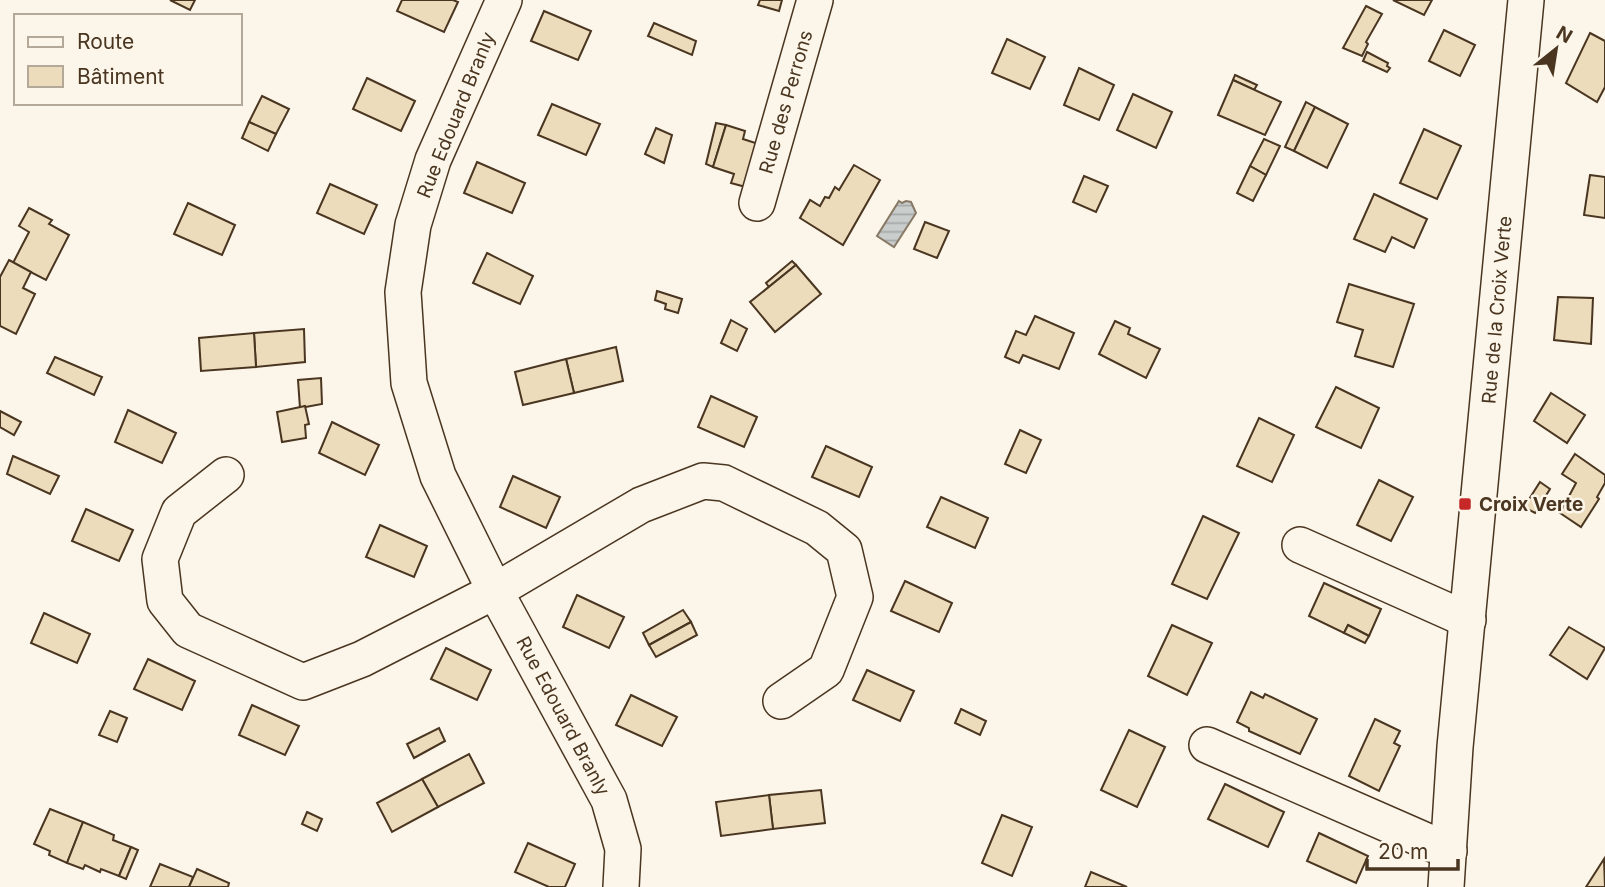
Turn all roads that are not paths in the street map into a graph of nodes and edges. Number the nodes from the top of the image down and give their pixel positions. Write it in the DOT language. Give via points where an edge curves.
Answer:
graph roads {
  1 [pos="504,0"];
  2 [pos="815,0"];
  3 [pos="1526,0"];
  4 [pos="757,203"];
  5 [pos="226,475"];
  6 [pos="1300,545"];
  7 [pos="495,591"];
  8 [pos="1468,620"];
  9 [pos="781,701"];
  10 [pos="1207,745"];
  11 [pos="1449,851"];
  12 [pos="621,887"];
  13 [pos="1446,887"];
  1 -- 7 [label="street, Rue Edouard Branly" via="433,160 413,225 403,292 409,383 438,476"];
  2 -- 4 [label="street, Rue des Perrons"];
  3 -- 8 [label="street, Rue de la Croix Verte"];
  5 -- 7 [label="street" via="179,512 160,559 164,601 188,631 303,682 362,659"];
  6 -- 8 [label="street"];
  7 -- 9 [label="street" via="641,505 703,481 724,483 817,528 845,550 855,597 826,670"];
  7 -- 12 [label="street, Rue Edouard Branly" via="609,800 623,849"];
  8 -- 11 [label="street, Rue de la Croix Verte"];
  10 -- 11 [label="street"];
  11 -- 13 [label="street, Rue de la Croix Verte"];
}
